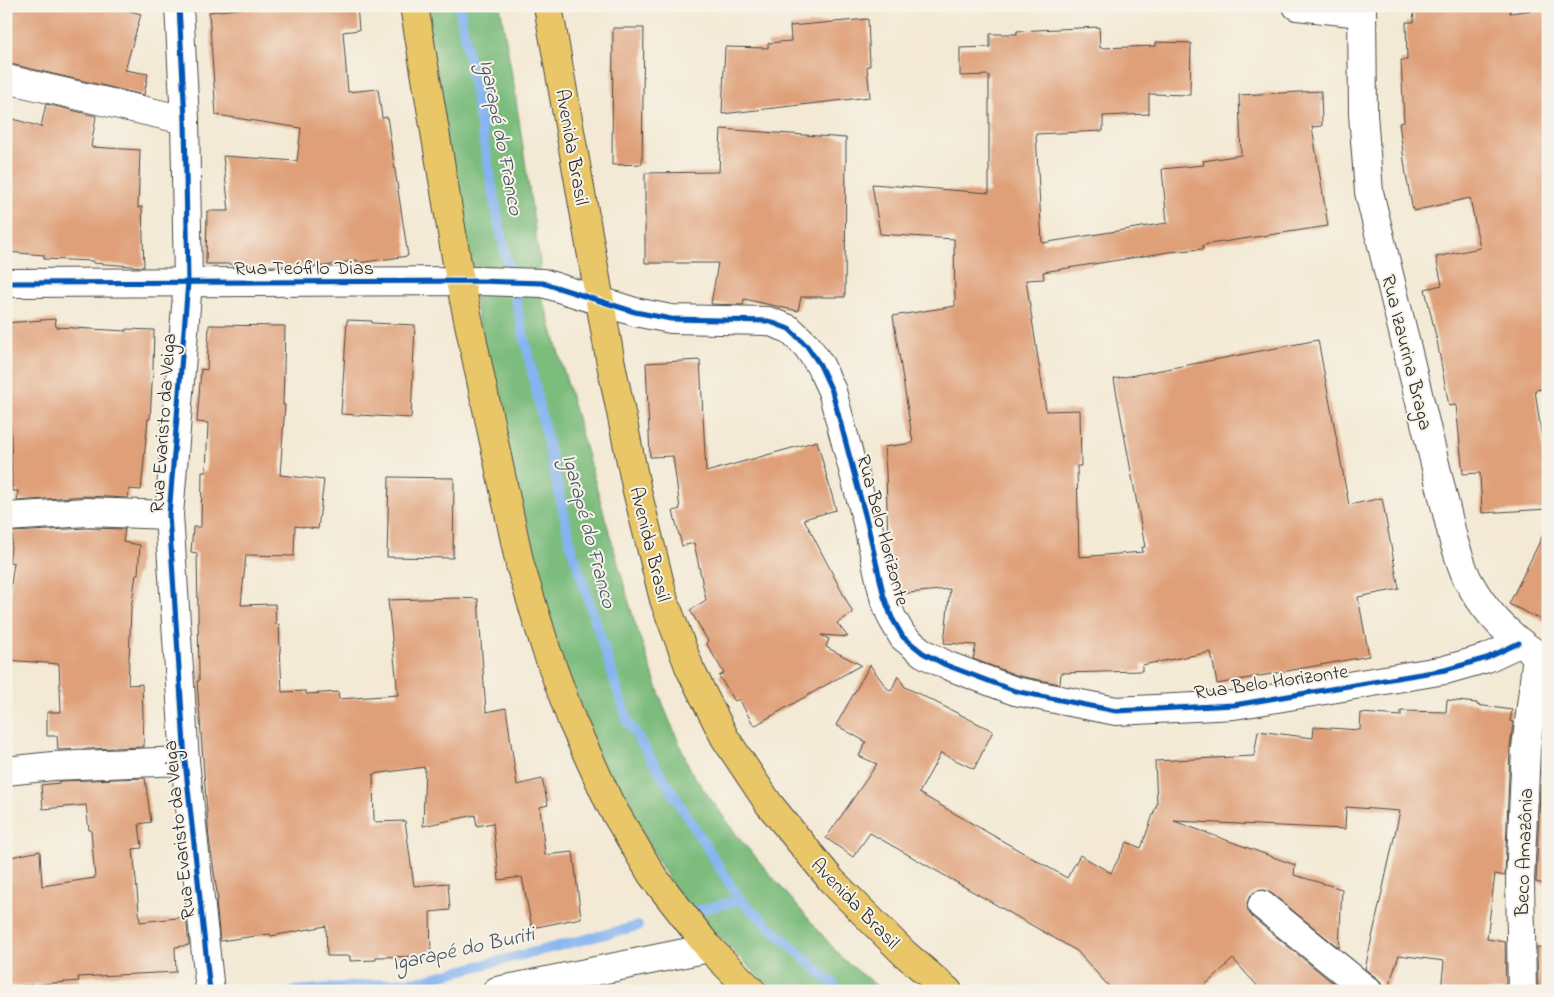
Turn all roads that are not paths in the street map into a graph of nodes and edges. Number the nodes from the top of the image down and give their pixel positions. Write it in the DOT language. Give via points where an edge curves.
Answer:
graph roads {
  1 [pos="179,6"];
  2 [pos="414,6"];
  3 [pos="548,6"];
  4 [pos="1297,6"];
  5 [pos="1362,10"];
  6 [pos="6,79"];
  7 [pos="185,120"];
  8 [pos="471,281"];
  9 [pos="188,282"];
  10 [pos="6,283"];
  11 [pos="599,301"];
  12 [pos="169,515"];
  13 [pos="6,517"];
  14 [pos="1535,653"];
  15 [pos="185,762"];
  16 [pos="6,771"];
  17 [pos="1262,905"];
  18 [pos="709,948"];
  19 [pos="210,991"];
  20 [pos="497,991"];
  21 [pos="752,991"];
  22 [pos="948,991"];
  23 [pos="1368,991"];
  24 [pos="1522,991"];
  1 -- 7 [label="street, Rua Evaristo da Veiga"];
  2 -- 8 [label="highway"];
  3 -- 11 [label="highway, Avenida Brasil"];
  4 -- 5 [label="street"];
  5 -- 14 [label="street, Rua Izaurina Braga" via="1363,114 1369,192 1454,542 1468,581 1490,614"];
  6 -- 7 [label="street"];
  7 -- 9 [label="street, Rua Evaristo da Veiga"];
  8 -- 9 [label="street, Rua Teófilo Dias"];
  8 -- 11 [label="street, Rua Teófilo Dias" via="543,283"];
  8 -- 18 [label="highway" via="520,565 568,712 610,804 652,876"];
  9 -- 10 [label="street, Rua Teófilo Dias"];
  9 -- 12 [label="street, Rua Evaristo da Veiga"];
  11 -- 14 [label="street, Rua Belo Horizonte" via="671,319 768,321 789,329 807,346 832,391 884,597 903,637 923,654 1015,691 1116,711 1234,705 1445,670 1487,658"];
  11 -- 22 [label="highway, Avenida Brasil" via="637,491 664,600 690,669 725,738 769,804 832,881 904,953"];
  12 -- 13 [label="street" via="87,512"];
  12 -- 15 [label="street, Rua Evaristo da Veiga"];
  14 -- 24 [label="street, Beco Amazônia" via="1526,749 1520,880"];
  15 -- 16 [label="street" via="52,766"];
  15 -- 19 [label="street, Rua Evaristo da Veiga"];
  17 -- 23 [label="street"];
  18 -- 20 [label="street"];
  18 -- 21 [label="highway"];
}
